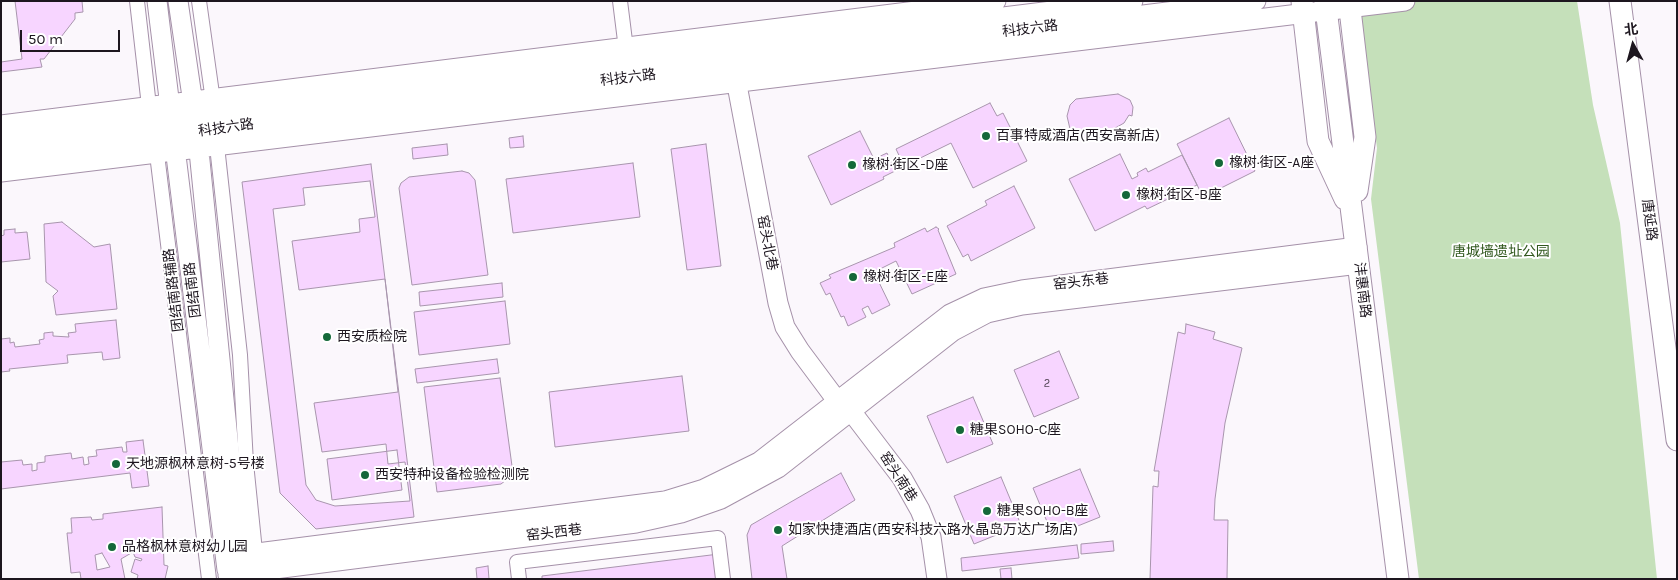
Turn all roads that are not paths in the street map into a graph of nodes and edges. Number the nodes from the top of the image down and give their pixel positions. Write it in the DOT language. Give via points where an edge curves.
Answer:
graph roads {
  1 [pos="136,1"];
  2 [pos="157,1"];
  3 [pos="178,1"];
  4 [pos="199,1"];
  5 [pos="620,1"];
  6 [pos="996,1"];
  7 [pos="1134,1"];
  8 [pos="1256,1"];
  9 [pos="1405,1"];
  10 [pos="1620,1"];
  11 [pos="1349,5"];
  12 [pos="1325,6"];
  13 [pos="1302,7"];
  14 [pos="628,63"];
  15 [pos="734,66"];
  16 [pos="205,123"];
  17 [pos="1,125"];
  18 [pos="173,127"];
  19 [pos="153,129"];
  20 [pos="1,140"];
  21 [pos="1,156"];
  22 [pos="1,172"];
  23 [pos="1353,216"];
  24 [pos="1358,255"];
  25 [pos="844,407"];
  26 [pos="1677,440"];
  27 [pos="238,570"];
  28 [pos="519,579"];
  29 [pos="723,579"];
  30 [pos="937,579"];
  31 [pos="1398,579"];
  1 -- 19 [label="street, 团结南路辅路"];
  2 -- 18 [label="main road, 团结南路"];
  3 -- 16 [label="main road, 团结南路"];
  4 -- 16 [label="street"];
  5 -- 14 [label="street"];
  6 -- 14 [label="main road"];
  7 -- 15 [label="main road, 科技六路"];
  8 -- 15 [label="main road, 科技六路"];
  9 -- 11 [label="main road"];
  10 -- 26 [label="main road, 唐延路"];
  11 -- 12 [label="main road"];
  11 -- 23 [label="main road" via="1365,137"];
  12 -- 13 [label="main road"];
  12 -- 23 [label="main road, 沣惠南路"];
  13 -- 15 [label="main road"];
  13 -- 23 [label="main road" via="1318,141"];
  14 -- 15 [label="main road, 科技六路"];
  14 -- 16 [label="main road, 科技六路"];
  14 -- 16 [label="main road"];
  15 -- 16 [label="main road"];
  15 -- 25 [label="main road, 窑头北巷" via="778,303 786,327 800,351"];
  16 -- 18 [label="main road, 科技六路"];
  16 -- 18 [label="main road"];
  16 -- 27 [label="main road, 团结南路"];
  17 -- 19 [label="main road"];
  18 -- 19 [label="main road, 科技六路"];
  18 -- 19 [label="main road"];
  18 -- 27 [label="main road, 团结南路"];
  19 -- 20 [label="main road, 科技六路"];
  19 -- 21 [label="main road, 科技六路"];
  19 -- 22 [label="main road"];
  19 -- 27 [label="street, 团结南路辅路"];
  23 -- 24 [label="main road, 沣惠南路"];
  24 -- 25 [label="main road, 窑头东巷" via="1022,290 984,298 950,314"];
  24 -- 31 [label="main road, 沣惠南路"];
  25 -- 27 [label="main road, 窑头西巷" via="758,462 704,489 665,501"];
  25 -- 30 [label="main road, 窑头南巷" via="902,478 920,510 930,537"];
  28 -- 29 [label="street" via="517,562 718,538"];
}
